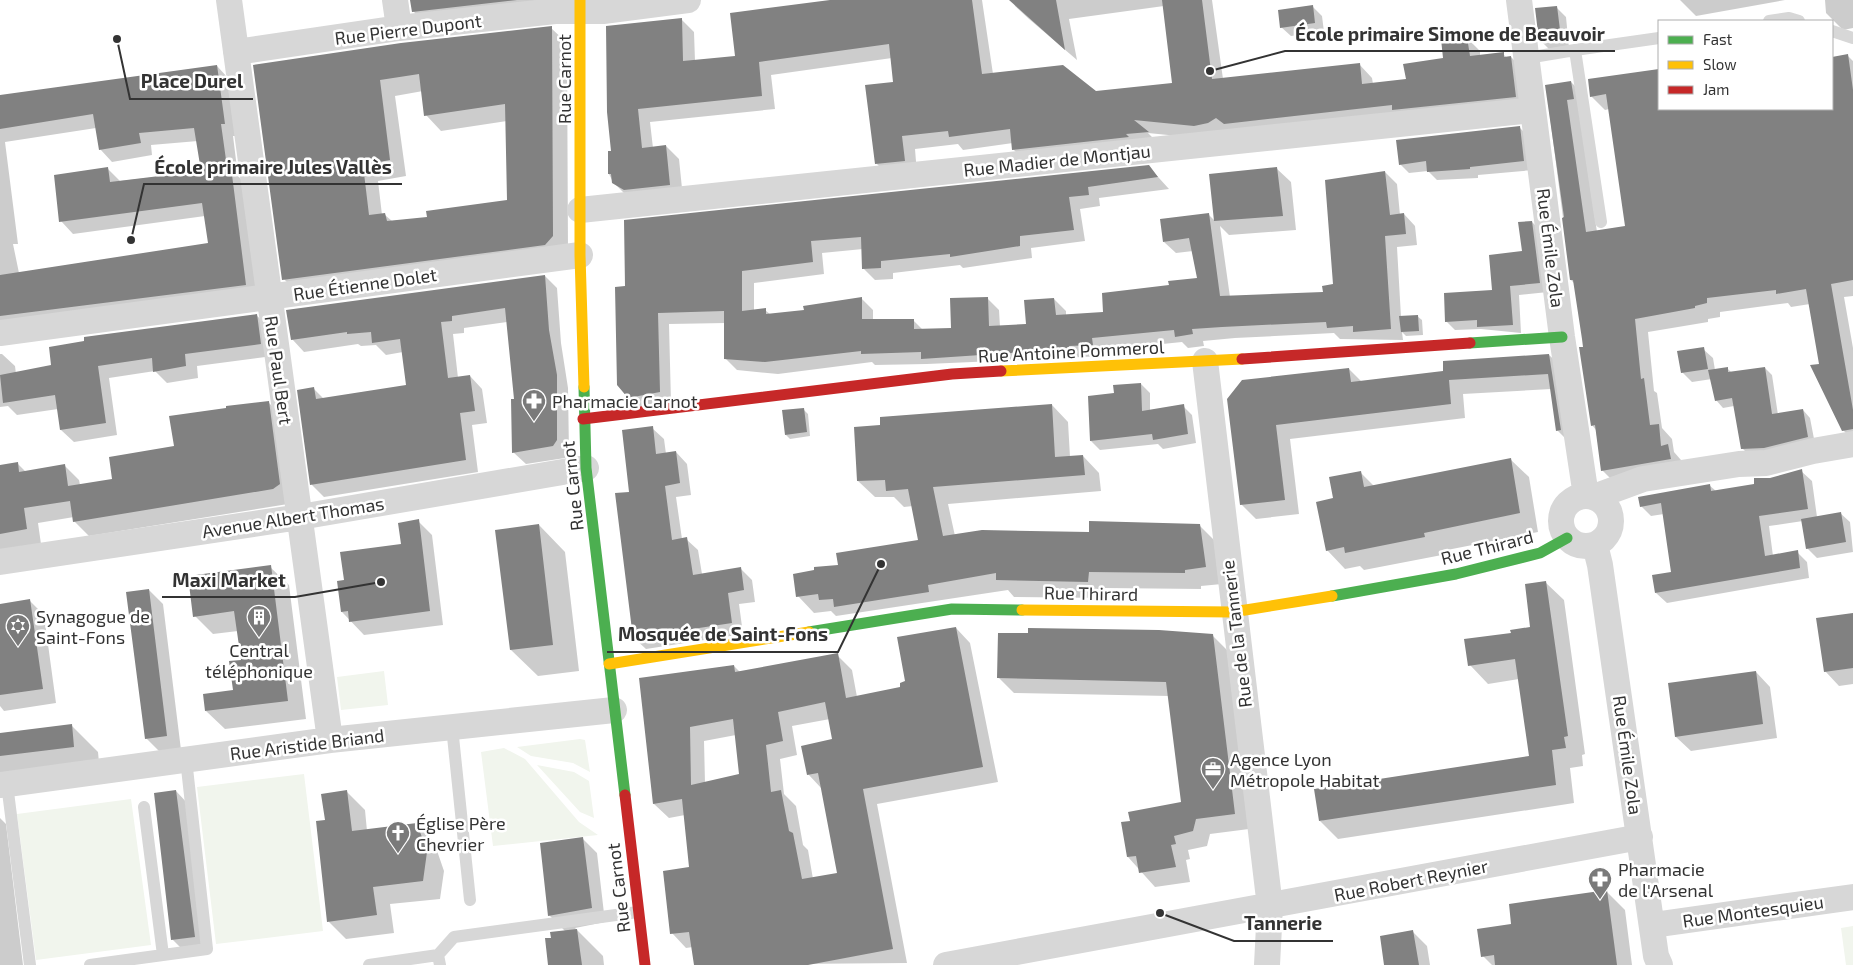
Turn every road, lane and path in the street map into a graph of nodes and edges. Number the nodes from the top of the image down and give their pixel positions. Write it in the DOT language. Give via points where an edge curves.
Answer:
graph roads {
  1 [pos="228,0"];
  2 [pos="395,0"];
  3 [pos="688,0"];
  4 [pos="1519,0"];
  5 [pos="581,6"];
  6 [pos="1776,20"];
  7 [pos="1795,20"];
  8 [pos="400,28"];
  9 [pos="1833,31"];
  10 [pos="1658,38"];
  11 [pos="1853,38"];
  12 [pos="1575,50"];
  13 [pos="236,52"];
  14 [pos="1539,56"];
  15 [pos="1533,110"];
  16 [pos="580,210"];
  17 [pos="1601,222"];
  18 [pos="580,256"];
  19 [pos="269,297"];
  20 [pos="0,333"];
  21 [pos="1562,337"];
  22 [pos="1205,361"];
  23 [pos="583,419"];
  24 [pos="1853,444"];
  25 [pos="586,468"];
  26 [pos="1590,497"];
  27 [pos="300,516"];
  28 [pos="1567,538"];
  29 [pos="1595,545"];
  30 [pos="0,562"];
  31 [pos="1233,612"];
  32 [pos="610,664"];
  33 [pos="614,710"];
  34 [pos="452,727"];
  35 [pos="330,740"];
  36 [pos="186,759"];
  37 [pos="3,784"];
  38 [pos="144,808"];
  39 [pos="1640,837"];
  40 [pos="1853,897"];
  41 [pos="470,900"];
  42 [pos="1270,907"];
  43 [pos="638,912"];
  44 [pos="1653,925"];
  45 [pos="163,955"];
  46 [pos="439,960"];
  47 [pos="30,965"];
  48 [pos="90,965"];
  49 [pos="369,965"];
  50 [pos="645,965"];
  51 [pos="946,965"];
  52 [pos="1267,965"];
  53 [pos="1660,965"];
  1 -- 13 [label="street, Rue Paul Bert"];
  2 -- 8 [label="street"];
  3 -- 5 [label="street, Rue Pierre Dupont" via="603,11"];
  4 -- 15 [label="street, Rue Émile Zola"];
  5 -- 8 [label="street, Rue Pierre Dupont" via="556,12"];
  5 -- 16 [label="street, Rue Carnot"];
  6 -- 7 [label="lane"];
  8 -- 13 [label="street, Rue Pierre Dupont"];
  9 -- 11 [label="lane"];
  10 -- 12 [label="lane"];
  12 -- 14 [label="lane"];
  12 -- 17 [label="lane"];
  13 -- 19 [label="street, Rue Paul Bert"];
  15 -- 16 [label="street, Rue Madier de Montjau"];
  15 -- 21 [label="street, Rue Émile Zola"];
  16 -- 18 [label="street, Rue Carnot"];
  18 -- 19 [label="street, Rue Étienne Dolet"];
  18 -- 23 [label="street, Rue Carnot"];
  19 -- 20 [label="street, Rue Étienne Dolet"];
  19 -- 27 [label="street, Rue Paul Bert"];
  21 -- 22 [label="street, Rue Antoine Pommerol"];
  21 -- 26 [label="street, Rue Émile Zola"];
  22 -- 23 [label="street, Rue Antoine Pommerol" via="952,374"];
  22 -- 31 [label="street, Rue de la Tannerie"];
  23 -- 25 [label="street, Rue Carnot"];
  24 -- 26 [label="street" via="1766,463 1739,464 1644,479"];
  25 -- 27 [label="street, Avenue Albert Thomas"];
  25 -- 32 [label="street, Rue Carnot"];
  26 -- 28 [label="street" via="1575,498 1566,506 1561,516"];
  26 -- 29 [label="street" via="1604,504 1610,515 1610,527 1605,538"];
  27 -- 30 [label="street, Avenue Albert Thomas"];
  27 -- 35 [label="street, Rue Paul Bert"];
  28 -- 29 [label="street" via="1585,547"];
  28 -- 31 [label="street, Rue Thirard" via="1540,553 1456,574"];
  29 -- 39 [label="street, Rue Émile Zola"];
  31 -- 32 [label="street, Rue Thirard" via="952,609"];
  31 -- 42 [label="street, Rue de la Tannerie"];
  32 -- 33 [label="street, Rue Carnot"];
  33 -- 34 [label="street, Rue Aristide Briand"];
  33 -- 43 [label="street, Rue Carnot"];
  34 -- 35 [label="street, Rue Aristide Briand"];
  34 -- 41 [label="lane"];
  35 -- 36 [label="street, Rue Aristide Briand"];
  36 -- 37 [label="street, Rue Aristide Briand"];
  36 -- 45 [label="lane" via="207,949"];
  37 -- 47 [label="lane"];
  38 -- 45 [label="lane"];
  39 -- 42 [label="street, Rue Robert Reynier"];
  39 -- 44 [label="street, Rue Émile Zola"];
  40 -- 44 [label="street, Rue Montesquieu"];
  42 -- 51 [label="street, Rue Robert Reynier"];
  42 -- 52 [label="street, Rue de la Tannerie"];
  43 -- 46 [label="lane" via="454,937"];
  43 -- 50 [label="street, Rue Carnot"];
  44 -- 53 [label="street, Rue Émile Zola"];
  45 -- 48 [label="lane"];
  46 -- 49 [label="lane"];
}
